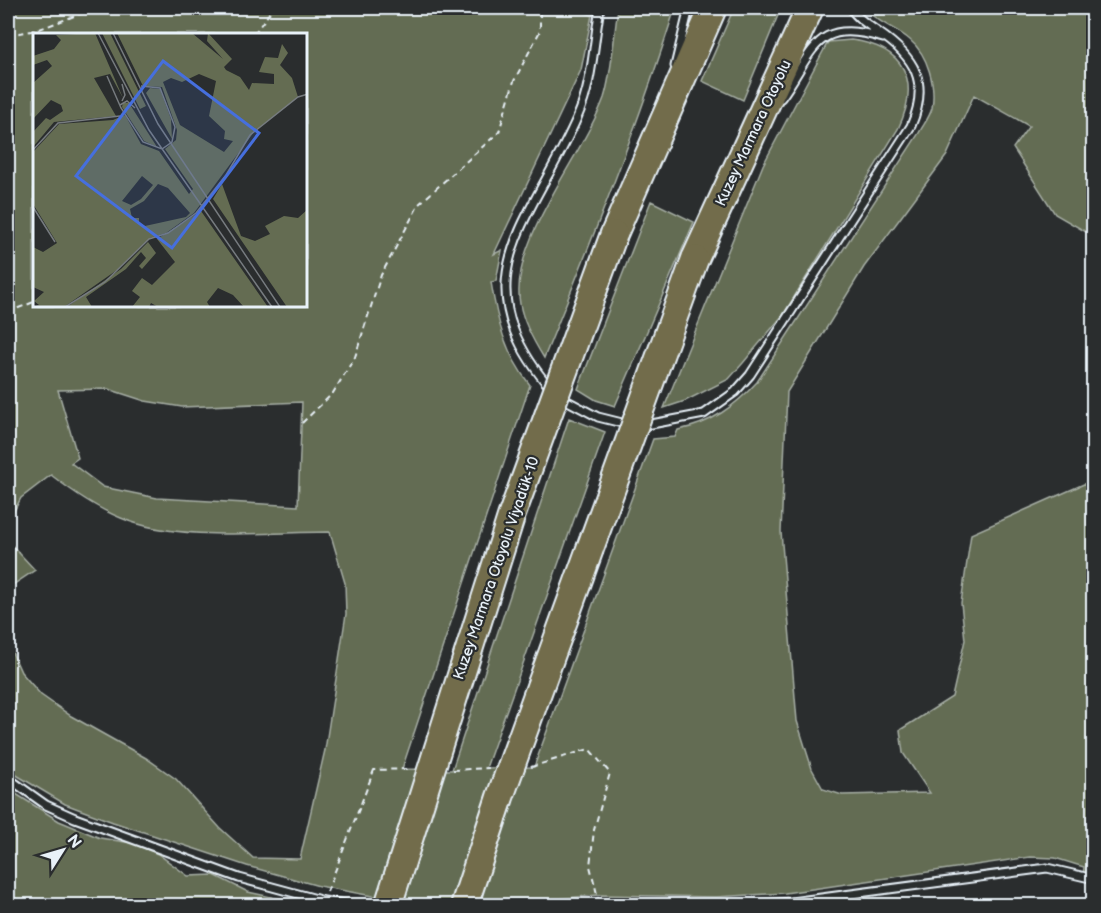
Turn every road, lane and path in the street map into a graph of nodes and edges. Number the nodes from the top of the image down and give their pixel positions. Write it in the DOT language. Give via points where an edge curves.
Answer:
graph roads {
  1 [pos="96,8"];
  2 [pos="273,8"];
  3 [pos="540,8"];
  4 [pos="600,8"];
  5 [pos="689,8"];
  6 [pos="713,8"];
  7 [pos="810,8"];
  8 [pos="851,8"];
  9 [pos="255,33"];
  10 [pos="8,35"];
  11 [pos="892,41"];
  12 [pos="665,112"];
  13 [pos="749,141"];
  14 [pos="33,302"];
  15 [pos="8,312"];
  16 [pos="302,423"];
  17 [pos="8,778"];
  18 [pos="1094,879"];
  19 [pos="362,906"];
  20 [pos="388,906"];
  21 [pos="464,906"];
  22 [pos="740,906"];
  1 -- 10 [label="path" via="37,30"];
  2 -- 9 [label="path"];
  3 -- 16 [label="path" via="540,31 514,81 499,132 419,204 381,275 355,357 333,393"];
  4 -- 11 [label="lane" via="588,91 510,250 507,305 515,335 556,395 618,424 646,427 704,414 735,392 750,375 919,109 920,81 901,47"];
  5 -- 12 [label="lane"];
  6 -- 12 [label="highway"];
  7 -- 13 [label="highway, Kuzey Marmara Otoyolu"];
  8 -- 11 [label="lane"];
  11 -- 13 [label="lane" via="854,32 820,40"];
  12 -- 20 [label="highway, Kuzey Marmara Otoyolu Viyadük-10, bridge" via="614,234 511,517"];
  13 -- 21 [label="highway, Kuzey Marmara Otoyolu, bridge" via="695,259"];
  14 -- 15 [label="path"];
  17 -- 19 [label="lane" via="46,805 75,818 239,878 324,901"];
  18 -- 22 [label="lane" via="1047,868"];
}
